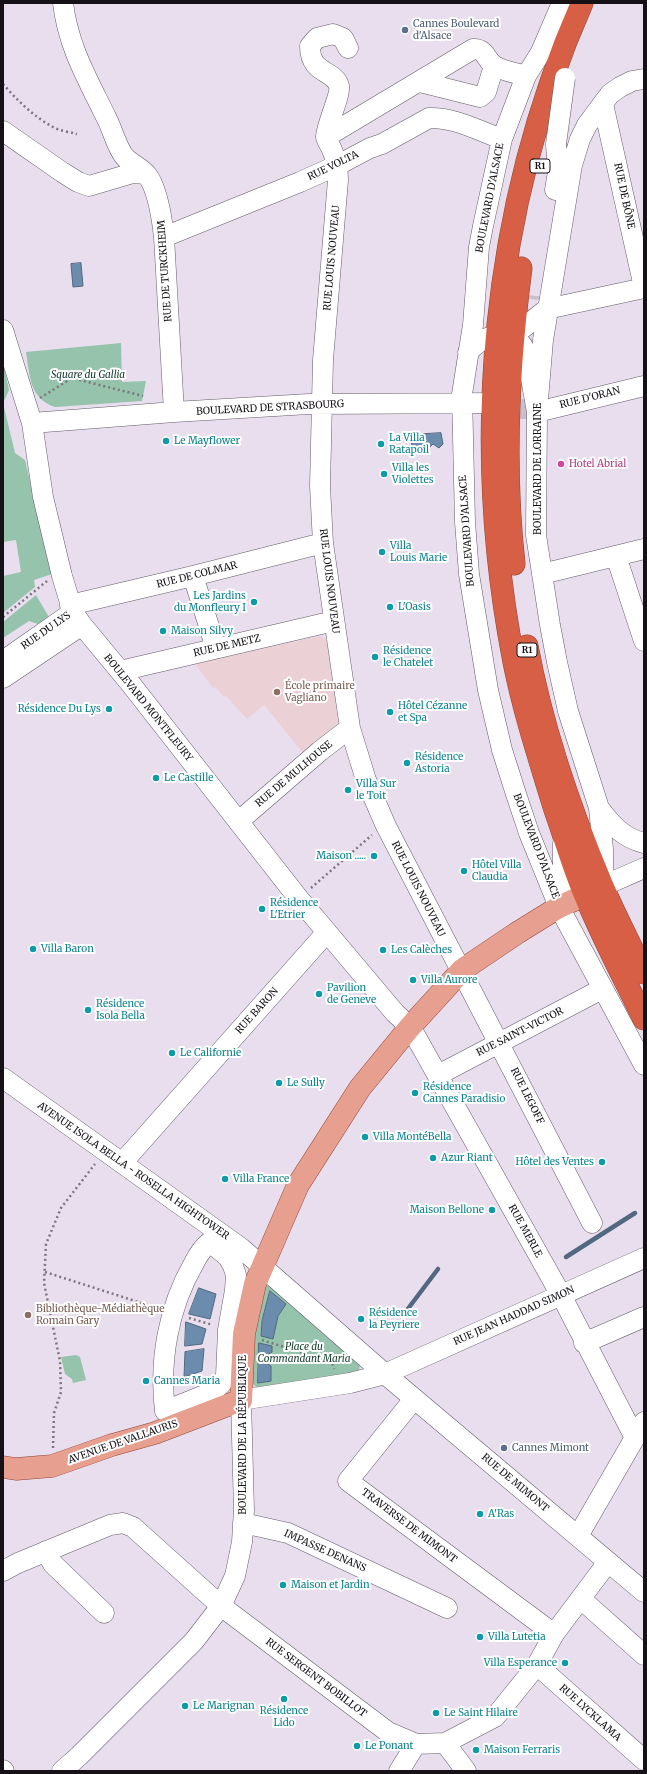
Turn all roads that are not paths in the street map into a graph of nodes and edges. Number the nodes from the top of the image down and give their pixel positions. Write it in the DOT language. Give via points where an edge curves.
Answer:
graph roads {
  1 [pos="63,3"];
  2 [pos="562,3"];
  3 [pos="582,3"];
  4 [pos="597,3"];
  5 [pos="348,48"];
  6 [pos="494,66"];
  7 [pos="526,76"];
  8 [pos="566,78"];
  9 [pos="644,79"];
  10 [pos="420,82"];
  11 [pos="603,104"];
  12 [pos="3,131"];
  13 [pos="326,137"];
  14 [pos="502,140"];
  15 [pos="562,157"];
  16 [pos="338,165"];
  17 [pos="146,174"];
  18 [pos="164,237"];
  19 [pos="644,288"];
  20 [pos="542,303"];
  21 [pos="3,330"];
  22 [pos="504,336"];
  23 [pos="466,362"];
  24 [pos="644,386"];
  25 [pos="432,403"];
  26 [pos="500,403"];
  27 [pos="322,404"];
  28 [pos="462,404"];
  29 [pos="173,408"];
  30 [pos="531,415"];
  31 [pos="32,423"];
  32 [pos="323,543"];
  33 [pos="644,549"];
  34 [pos="616,556"];
  35 [pos="542,574"];
  36 [pos="193,576"];
  37 [pos="75,614"];
  38 [pos="334,621"];
  39 [pos="644,641"];
  40 [pos="216,648"];
  41 [pos="16,658"];
  42 [pos="120,672"];
  43 [pos="3,678"];
  44 [pos="350,728"];
  45 [pos="599,808"];
  46 [pos="238,822"];
  47 [pos="562,831"];
  48 [pos="644,843"];
  49 [pos="644,868"];
  50 [pos="594,890"];
  51 [pos="559,907"];
  52 [pos="327,932"];
  53 [pos="462,970"];
  54 [pos="644,973"];
  55 [pos="602,989"];
  56 [pos="644,1019"];
  57 [pos="410,1027"];
  58 [pos="499,1042"];
  59 [pos="644,1065"];
  60 [pos="438,1075"];
  61 [pos="3,1078"];
  62 [pos="122,1163"];
  63 [pos="592,1223"];
  64 [pos="644,1258"];
  65 [pos="262,1265"];
  66 [pos="561,1295"];
  67 [pos="173,1313"];
  68 [pos="644,1317"];
  69 [pos="584,1343"];
  70 [pos="385,1374"];
  71 [pos="338,1381"];
  72 [pos="414,1399"];
  73 [pos="241,1400"];
  74 [pos="639,1430"];
  75 [pos="3,1467"];
  76 [pos="243,1523"];
  77 [pos="578,1536"];
  78 [pos="46,1551"];
  79 [pos="608,1562"];
  80 [pos="3,1571"];
  81 [pos="644,1592"];
  82 [pos="581,1599"];
  83 [pos="221,1606"];
  84 [pos="447,1608"];
  85 [pos="104,1613"];
  86 [pos="554,1634"];
  87 [pos="644,1655"];
  88 [pos="537,1665"];
  89 [pos="445,1743"];
  90 [pos="416,1744"];
  91 [pos="644,1760"];
  92 [pos="62,1771"];
  93 [pos="399,1771"];
  94 [pos="466,1771"];
  1 -- 17 [label="street" via="74,52 122,154"];
  2 -- 7 [label="street, BOULEVARD D'ALSACE" via="541,52"];
  3 -- 22 [label="highway, R1" via="554,73 527,160 509,245"];
  4 -- 8 [label="highway, R1"];
  5 -- 13 [label="street" via="343,38 333,34 317,38 310,46 313,62 339,85"];
  6 -- 7 [label="street"];
  6 -- 10 [label="street" via="482,51 473,49"];
  6 -- 10 [label="street" via="486,92 480,97"];
  7 -- 14 [label="street, BOULEVARD D'ALSACE"];
  8 -- 15 [label="street, bridge"];
  8 -- 22 [label="highway, R1" via="539,167"];
  9 -- 11 [label="street" via="620,87 610,94"];
  10 -- 13 [label="street"];
  11 -- 15 [label="street" via="584,132"];
  11 -- 19 [label="street, RUE DE BÔNE"];
  12 -- 17 [label="street" via="67,175 89,186 133,173"];
  13 -- 16 [label="street"];
  14 -- 16 [label="street, RUE VOLTA" via="449,120 429,118"];
  14 -- 23 [label="street, BOULEVARD D'ALSACE" via="479,247 473,325"];
  15 -- 20 [label="street, BOULEVARD DE LORRAINE"];
  16 -- 18 [label="street, RUE VOLTA"];
  16 -- 27 [label="street, RUE LOUIS NOUVEAU"];
  17 -- 18 [label="street, RUE DE TURCKHEIM" via="156,197"];
  18 -- 29 [label="street, RUE DE TURCKHEIM"];
  19 -- 20 [label="street"];
  20 -- 22 [label="street"];
  20 -- 30 [label="street, BOULEVARD DE LORRAINE"];
  21 -- 31 [label="street, BOULEVARD MONTFLEURY"];
  22 -- 23 [label="street" via="480,341"];
  22 -- 26 [label="highway, R1"];
  22 -- 30 [label="street" via="522,345 527,356"];
  23 -- 25 [label="street" via="451,387"];
  23 -- 26 [label="street" via="477,393"];
  23 -- 28 [label="street, BOULEVARD D'ALSACE"];
  24 -- 30 [label="street, RUE D'ORAN"];
  25 -- 27 [label="street, BOULEVARD DE STRASBOURG"];
  25 -- 28 [label="street, BOULEVARD DE STRASBOURG"];
  26 -- 28 [label="street, BOULEVARD DE STRASBOURG"];
  26 -- 47 [label="highway, R1" via="493,494 508,627 523,700"];
  26 -- 50 [label="highway, R1" via="508,466 512,544 528,654 559,767 584,839"];
  27 -- 29 [label="street, BOULEVARD DE STRASBOURG"];
  27 -- 32 [label="street, RUE LOUIS NOUVEAU" via="320,486"];
  28 -- 51 [label="street, BOULEVARD D'ALSACE" via="462,474 469,574 488,690 502,750 531,840"];
  29 -- 31 [label="street, BOULEVARD DE STRASBOURG"];
  30 -- 35 [label="street, BOULEVARD DE LORRAINE" via="525,489"];
  31 -- 37 [label="street, BOULEVARD MONTFLEURY" via="43,497 62,576"];
  32 -- 36 [label="street, RUE DE COLMAR"];
  32 -- 38 [label="street, RUE LOUIS NOUVEAU"];
  33 -- 34 [label="street"];
  34 -- 35 [label="street"];
  34 -- 39 [label="street"];
  35 -- 45 [label="street, BOULEVARD DE LORRAINE" via="568,711"];
  36 -- 37 [label="street, RUE DE COLMAR"];
  36 -- 40 [label="street"];
  37 -- 41 [label="street, RUE DU LYS"];
  37 -- 42 [label="street, BOULEVARD MONTFLEURY"];
  38 -- 40 [label="street, RUE DE METZ"];
  38 -- 44 [label="street, RUE LOUIS NOUVEAU"];
  40 -- 42 [label="street, RUE DE METZ"];
  41 -- 43 [label="street, RUE DU LYS"];
  42 -- 46 [label="street, BOULEVARD MONTFLEURY"];
  44 -- 46 [label="street, RUE DE MULHOUSE"];
  44 -- 53 [label="street, RUE LOUIS NOUVEAU" via="366,780 386,826"];
  45 -- 48 [label="street" via="620,832 632,840"];
  45 -- 50 [label="street, BOULEVARD DE LORRAINE" via="603,849"];
  46 -- 52 [label="street, BOULEVARD MONTFLEURY"];
  47 -- 50 [label="highway"];
  47 -- 51 [label="street" via="563,870"];
  49 -- 50 [label="street, BOULEVARD DE LA RÉPUBLIQUE"];
  50 -- 51 [label="main road, BOULEVARD DE LA RÉPUBLIQUE"];
  50 -- 54 [label="highway, R1"];
  50 -- 56 [label="highway, R1"];
  51 -- 53 [label="main road, BOULEVARD DE LA RÉPUBLIQUE"];
  51 -- 55 [label="street, BOULEVARD D'ALSACE"];
  52 -- 57 [label="street, BOULEVARD MONTFLEURY" via="395,1014"];
  52 -- 62 [label="street, RUE BARON"];
  53 -- 57 [label="main road, BOULEVARD DE LA RÉPUBLIQUE"];
  53 -- 58 [label="street, RUE LEGOFF"];
  55 -- 58 [label="street, RUE SAINT-VICTOR"];
  55 -- 59 [label="street, BOULEVARD D'ALSACE"];
  57 -- 60 [label="street, RUE MERLE"];
  57 -- 65 [label="main road, BOULEVARD DE LA RÉPUBLIQUE" via="360,1088 298,1185"];
  58 -- 60 [label="street, RUE SAINT-VICTOR"];
  58 -- 63 [label="street, RUE LEGOFF"];
  60 -- 66 [label="street, RUE MERLE"];
  61 -- 62 [label="street, AVENUE ISOLA BELLA - ROSELLA HIGHTOWER"];
  62 -- 65 [label="street, AVENUE ISOLA BELLA - ROSELLA HIGHTOWER"];
  64 -- 66 [label="street, RUE JEAN HADDAD SIMON"];
  65 -- 70 [label="street"];
  65 -- 73 [label="main road, BOULEVARD DE LA RÉPUBLIQUE" via="252,1295 244,1334"];
  66 -- 69 [label="street, RUE MERLE"];
  66 -- 70 [label="street, RUE JEAN HADDAD SIMON"];
  67 -- 67 [label="street" via="163,1375 165,1411 212,1392 222,1384 226,1376 228,1330 236,1275 228,1257 210,1242 203,1246 188,1274"];
  68 -- 69 [label="street"];
  69 -- 74 [label="street, RUE MERLE"];
  70 -- 72 [label="street, RUE DE MIMONT"];
  70 -- 73 [label="street" via="350,1383"];
  71 -- 71 [label="street" via="359,1373 360,1363 350,1350 277,1285 269,1285 262,1293 255,1321 251,1378 253,1384 263,1391"];
  72 -- 77 [label="street, RUE DE MIMONT"];
  72 -- 86 [label="street, TRAVERSE DE MIMONT" via="348,1481"];
  73 -- 75 [label="main road, AVENUE DE VALLAURIS" via="52,1466 16,1469"];
  73 -- 76 [label="street, BOULEVARD DE LA RÉPUBLIQUE"];
  74 -- 77 [label="street"];
  76 -- 83 [label="street, BOULEVARD DE LA RÉPUBLIQUE" via="235,1576"];
  76 -- 84 [label="street, IMPASSE DENANS" via="288,1533"];
  77 -- 79 [label="street, RUE DE MIMONT"];
  78 -- 80 [label="street, RUE SERGENT BOBILLOT"];
  78 -- 83 [label="street, RUE SERGENT BOBILLOT" via="110,1525 123,1524 134,1527"];
  78 -- 85 [label="street" via="54,1564"];
  79 -- 81 [label="street, RUE DE MIMONT"];
  79 -- 82 [label="street"];
  82 -- 86 [label="street"];
  82 -- 87 [label="street"];
  83 -- 90 [label="street, RUE SERGENT BOBILLOT" via="388,1732"];
  83 -- 92 [label="street, BOULEVARD DE LA RÉPUBLIQUE" via="194,1641"];
  86 -- 88 [label="street"];
  88 -- 89 [label="street" via="495,1717"];
  88 -- 91 [label="street, RUE LYCKLAMA"];
  89 -- 90 [label="street"];
  89 -- 94 [label="street"];
  90 -- 93 [label="street"];
}
